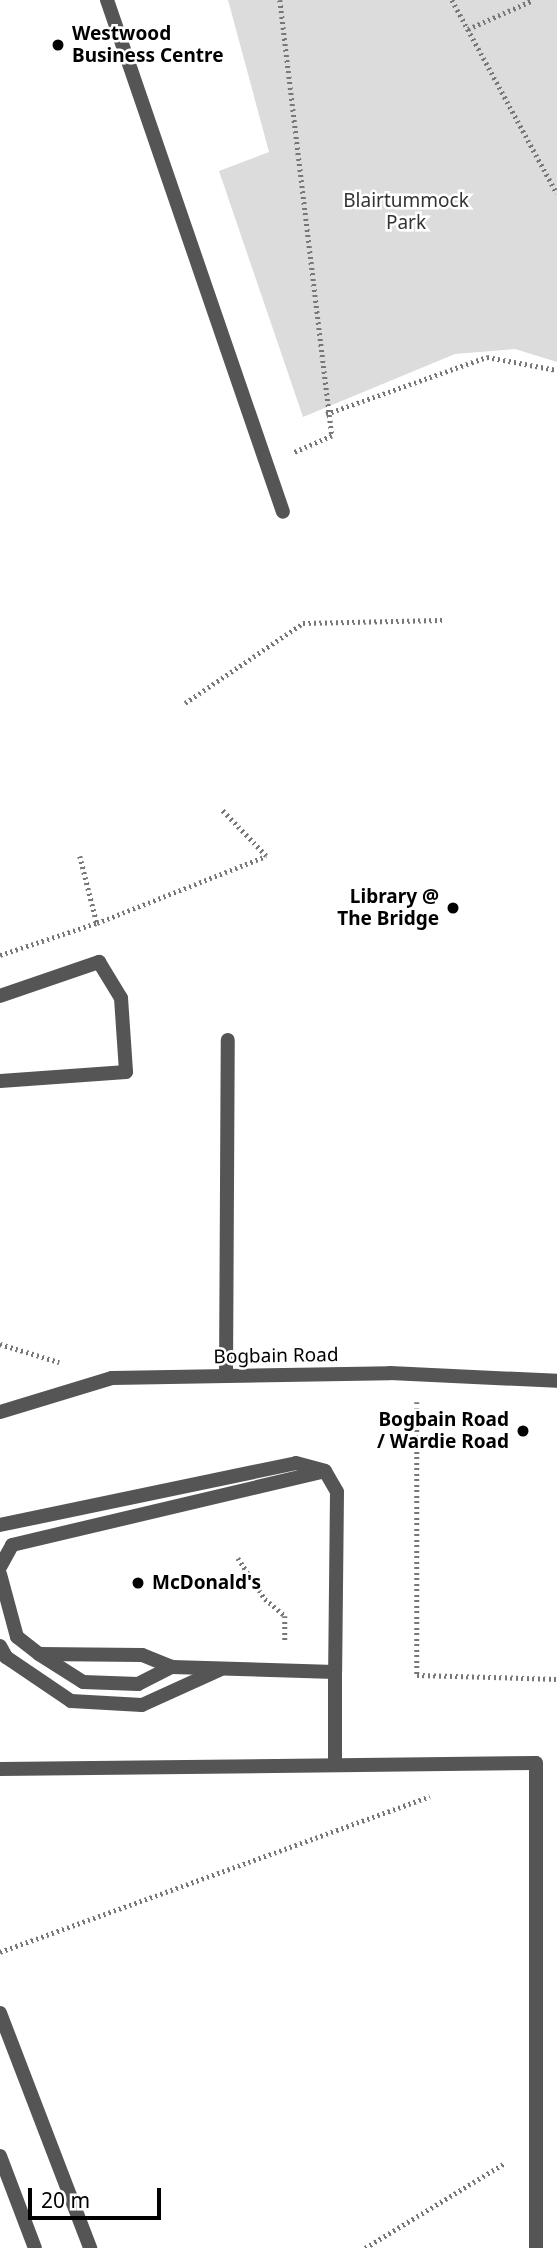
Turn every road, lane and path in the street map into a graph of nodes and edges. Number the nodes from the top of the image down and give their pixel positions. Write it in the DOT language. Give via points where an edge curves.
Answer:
graph roads {
  1 [pos="107,0"];
  2 [pos="281,0"];
  3 [pos="452,0"];
  4 [pos="533,0"];
  5 [pos="468,29"];
  6 [pos="557,192"];
  7 [pos="557,370"];
  8 [pos="326,414"];
  9 [pos="266,463"];
  10 [pos="283,512"];
  11 [pos="442,620"];
  12 [pos="185,703"];
  13 [pos="221,809"];
  14 [pos="80,856"];
  15 [pos="97,923"];
  16 [pos="0,955"];
  17 [pos="0,996"];
  18 [pos="228,1040"];
  19 [pos="0,1081"];
  20 [pos="417,1374"];
  21 [pos="226,1376"];
  22 [pos="557,1381"];
  23 [pos="0,1412"];
  24 [pos="324,1471"];
  25 [pos="0,1525"];
  26 [pos="238,1559"];
  27 [pos="0,1567"];
  28 [pos="0,1574"];
  29 [pos="0,1646"];
  30 [pos="39,1654"];
  31 [pos="172,1667"];
  32 [pos="224,1668"];
  33 [pos="284,1671"];
  34 [pos="335,1672"];
  35 [pos="557,1679"];
  36 [pos="335,1765"];
  37 [pos="0,1769"];
  38 [pos="445,1791"];
  39 [pos="0,1952"];
  40 [pos="0,2013"];
  41 [pos="536,2146"];
  42 [pos="0,2156"];
  43 [pos="35,2248"];
  44 [pos="90,2248"];
  45 [pos="365,2248"];
  46 [pos="536,2248"];
  1 -- 9 [label="street"];
  2 -- 8 [label="path"];
  3 -- 5 [label="path"];
  4 -- 5 [label="path"];
  5 -- 6 [label="path"];
  7 -- 8 [label="path" via="487,357"];
  8 -- 9 [label="path" via="332,436"];
  9 -- 10 [label="street"];
  11 -- 12 [label="path" via="303,623"];
  13 -- 15 [label="path" via="266,856"];
  14 -- 15 [label="path"];
  15 -- 16 [label="path"];
  17 -- 19 [label="street" via="99,962 121,998 127,1072"];
  18 -- 21 [label="street"];
  20 -- 21 [label="street, Bogbain Road"];
  20 -- 22 [label="street, Bogbain Road"];
  20 -- 35 [label="path" via="416,1675"];
  21 -- 23 [label="street, Bogbain Road" via="112,1378"];
  24 -- 25 [label="street" via="296,1463"];
  24 -- 27 [label="street" via="61,1530 12,1545"];
  24 -- 34 [label="street" via="337,1492"];
  26 -- 33 [label="path" via="265,1599 285,1616"];
  28 -- 30 [label="street" via="17,1636"];
  29 -- 32 [label="street" via="6,1657 71,1701 142,1705"];
  30 -- 31 [label="street" via="142,1655"];
  30 -- 31 [label="street" via="83,1682 138,1684"];
  31 -- 32 [label="street"];
  32 -- 33 [label="street"];
  33 -- 34 [label="street"];
  34 -- 36 [label="street"];
  36 -- 37 [label="street"];
  36 -- 41 [label="street" via="536,1763"];
  38 -- 39 [label="path"];
  40 -- 44 [label="street"];
  41 -- 45 [label="path"];
  41 -- 46 [label="street"];
  42 -- 43 [label="street"];
}
